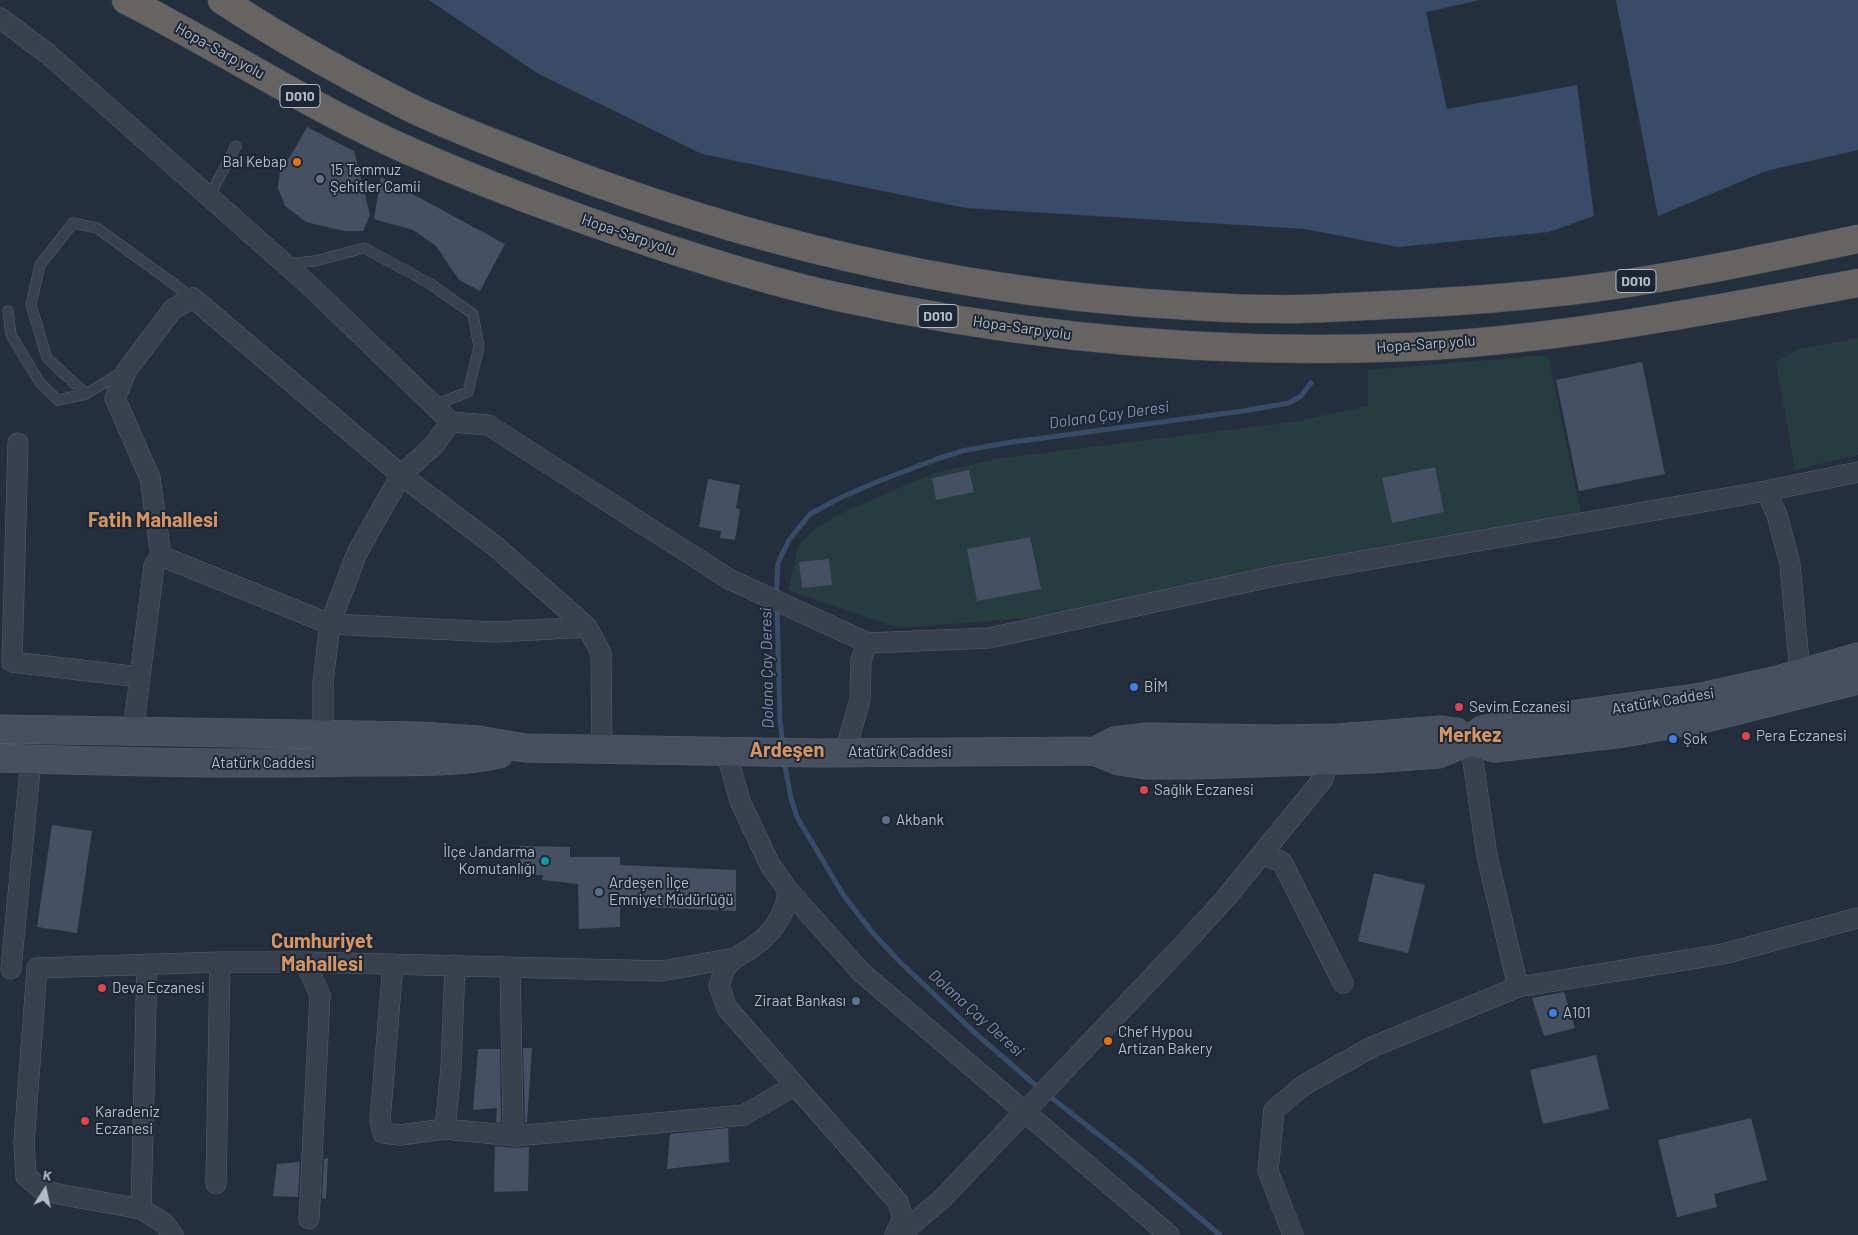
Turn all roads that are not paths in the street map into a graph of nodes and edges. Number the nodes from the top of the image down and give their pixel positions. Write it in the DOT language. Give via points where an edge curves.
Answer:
graph roads {
  1 [pos="126,0"];
  2 [pos="222,0"];
  3 [pos="0,18"];
  4 [pos="236,146"];
  5 [pos="209,197"];
  6 [pos="1858,239"];
  7 [pos="285,264"];
  8 [pos="1858,282"];
  9 [pos="193,298"];
  10 [pos="8,311"];
  11 [pos="127,370"];
  12 [pos="86,394"];
  13 [pos="434,405"];
  14 [pos="451,422"];
  15 [pos="18,443"];
  16 [pos="1858,472"];
  17 [pos="401,476"];
  18 [pos="1766,491"];
  19 [pos="161,556"];
  20 [pos="330,624"];
  21 [pos="587,627"];
  22 [pos="868,643"];
  23 [pos="1858,656"];
  24 [pos="1800,673"];
  25 [pos="140,677"];
  26 [pos="1858,680"];
  27 [pos="0,729"];
  28 [pos="133,732"];
  29 [pos="323,735"];
  30 [pos="1470,741"];
  31 [pos="525,748"];
  32 [pos="602,749"];
  33 [pos="738,751"];
  34 [pos="1095,751"];
  35 [pos="833,752"];
  36 [pos="0,758"];
  37 [pos="31,759"];
  38 [pos="1319,761"];
  39 [pos="1262,854"];
  40 [pos="788,890"];
  41 [pos="1858,918"];
  42 [pos="735,958"];
  43 [pos="220,962"];
  44 [pos="305,962"];
  45 [pos="147,964"];
  46 [pos="393,964"];
  47 [pos="455,965"];
  48 [pos="37,968"];
  49 [pos="510,968"];
  50 [pos="6,969"];
  51 [pos="1343,983"];
  52 [pos="1518,987"];
  53 [pos="794,1086"];
  54 [pos="1028,1107"];
  55 [pos="445,1129"];
  56 [pos="516,1136"];
  57 [pos="216,1184"];
  58 [pos="141,1209"];
  59 [pos="309,1219"];
  60 [pos="173,1235"];
  61 [pos="895,1235"];
  62 [pos="899,1235"];
  63 [pos="1169,1235"];
  64 [pos="1293,1235"];
  1 -- 8 [label="highway, Hopa-Sarp yolu / D010" via="353,124 409,151 598,226 717,265 833,295 1037,332 1210,347 1414,346 1638,322"];
  2 -- 6 [label="highway, D010" via="296,46 410,107 496,144 670,209 830,254 926,275 1054,295 1209,308 1276,310 1502,299 1615,285"];
  3 -- 5 [label="street" via="48,54"];
  4 -- 5 [label="lane"];
  5 -- 7 [label="street"];
  7 -- 13 [label="street"];
  7 -- 13 [label="lane" via="315,261 364,248 429,283 473,314 479,347 468,392"];
  9 -- 11 [label="street" via="173,309"];
  9 -- 12 [label="lane" via="98,228 73,222 40,264 31,305 47,358"];
  9 -- 17 [label="street"];
  10 -- 12 [label="lane" via="11,335 40,383 58,400"];
  11 -- 12 [label="lane"];
  11 -- 19 [label="street" via="115,398 150,478"];
  13 -- 14 [label="street"];
  14 -- 17 [label="street" via="434,445"];
  14 -- 22 [label="street" via="488,425 729,579"];
  15 -- 25 [label="street" via="12,662"];
  16 -- 18 [label="street"];
  17 -- 20 [label="street" via="357,554"];
  17 -- 21 [label="street" via="495,546"];
  18 -- 22 [label="street" via="1275,576 989,638"];
  18 -- 24 [label="street" via="1777,515 1790,564"];
  19 -- 20 [label="street"];
  19 -- 25 [label="street" via="154,566"];
  20 -- 21 [label="street" via="496,632"];
  20 -- 29 [label="street" via="323,682"];
  21 -- 32 [label="street" via="601,653"];
  22 -- 35 [label="street" via="861,660 860,700"];
  23 -- 24 [label="main road, Atatürk Caddesi"];
  24 -- 30 [label="main road, Atatürk Caddesi" via="1702,697 1482,730"];
  25 -- 28 [label="street"];
  26 -- 30 [label="main road, Atatürk Caddesi" via="1715,716 1624,734 1495,748"];
  27 -- 28 [label="main road, Atatürk Caddesi"];
  28 -- 29 [label="main road, Atatürk Caddesi"];
  29 -- 31 [label="main road, Atatürk Caddesi" via="419,736 478,740"];
  30 -- 34 [label="main road, Atatürk Caddesi" via="1456,732 1442,730 1338,738 1146,736 1115,741"];
  30 -- 38 [label="main road, Atatürk Caddesi" via="1438,754"];
  30 -- 52 [label="street" via="1487,856"];
  31 -- 32 [label="main road, Atatürk Caddesi"];
  31 -- 37 [label="main road, Atatürk Caddesi" via="482,758 408,761 286,763"];
  32 -- 33 [label="main road, Atatürk Caddesi"];
  33 -- 35 [label="main road, Atatürk Caddesi"];
  33 -- 40 [label="street" via="740,801 770,865"];
  34 -- 35 [label="main road, Atatürk Caddesi"];
  34 -- 38 [label="main road, Atatürk Caddesi" via="1119,761 1146,765"];
  36 -- 37 [label="main road, Atatürk Caddesi"];
  37 -- 50 [label="street"];
  38 -- 39 [label="street" via="1327,767 1326,774"];
  39 -- 51 [label="street" via="1282,862"];
  39 -- 54 [label="street" via="1189,939"];
  40 -- 42 [label="street" via="784,910 773,930"];
  40 -- 54 [label="street" via="861,972"];
  41 -- 52 [label="street" via="1724,954"];
  42 -- 49 [label="street" via="662,971"];
  42 -- 53 [label="street" via="727,966 719,986 727,1008"];
  43 -- 44 [label="street"];
  43 -- 45 [label="street"];
  43 -- 57 [label="street"];
  44 -- 46 [label="street"];
  44 -- 59 [label="street" via="320,995"];
  45 -- 48 [label="street"];
  45 -- 58 [label="street"];
  46 -- 47 [label="street"];
  46 -- 55 [label="street" via="380,1121 383,1133 400,1135"];
  47 -- 49 [label="street"];
  47 -- 55 [label="street"];
  48 -- 50 [label="street"];
  48 -- 58 [label="street" via="24,1143 26,1176 40,1188 58,1194"];
  49 -- 56 [label="street" via="513,1123"];
  52 -- 64 [label="street" via="1372,1047 1304,1084 1274,1110 1268,1171"];
  53 -- 56 [label="street" via="744,1116"];
  53 -- 61 [label="street" via="898,1202 903,1218"];
  54 -- 62 [label="street" via="942,1199"];
  54 -- 63 [label="street"];
  55 -- 56 [label="street"];
  58 -- 60 [label="street" via="164,1223"];
}
